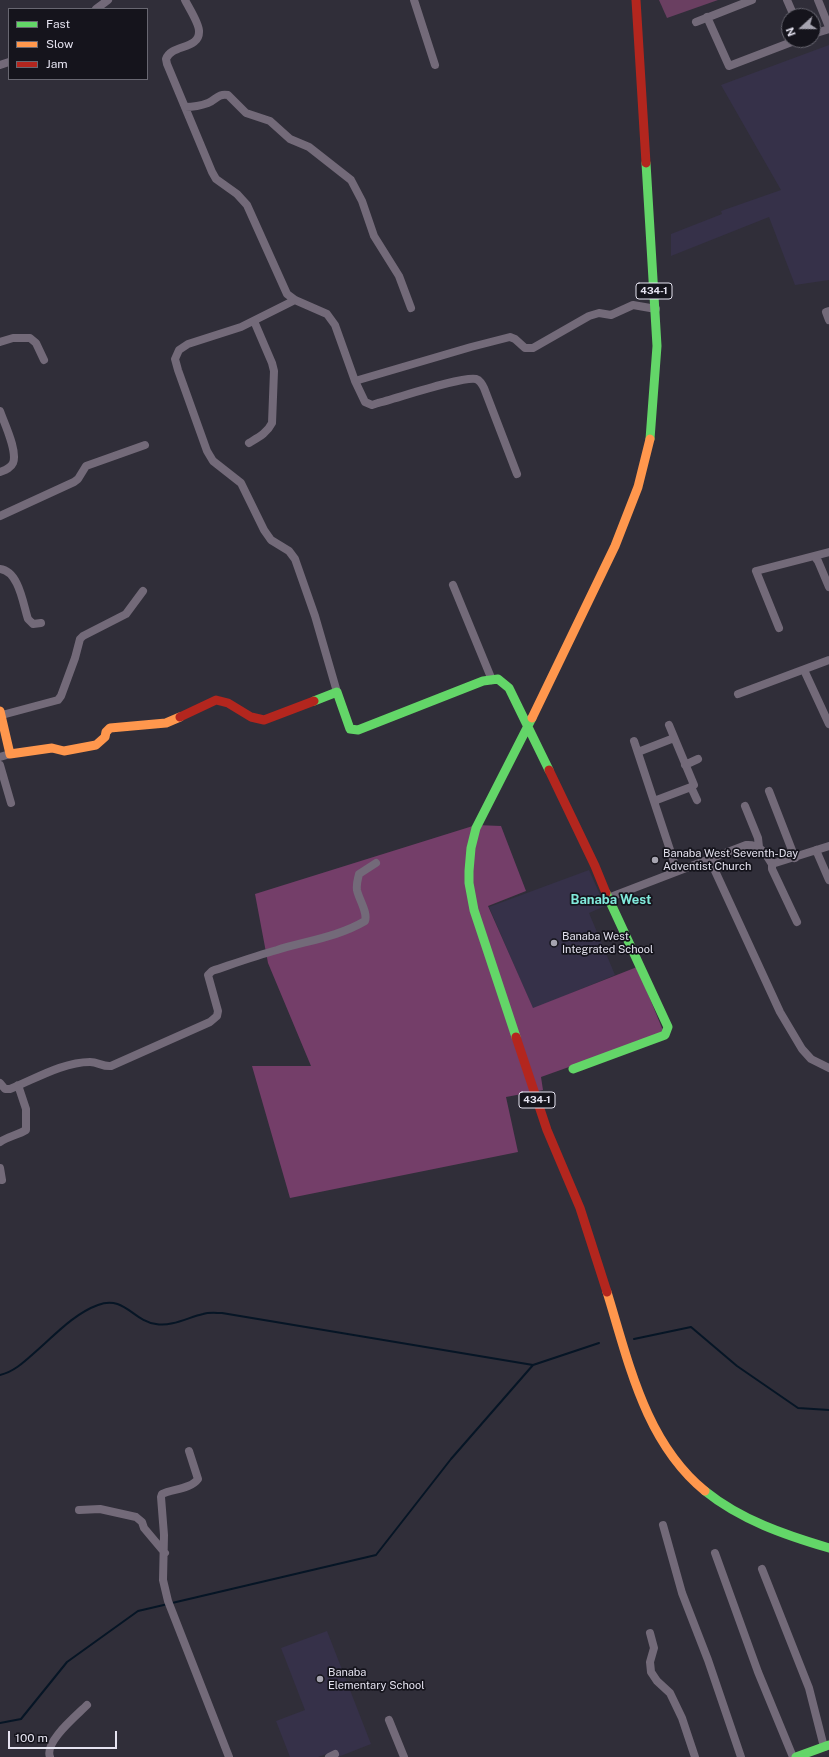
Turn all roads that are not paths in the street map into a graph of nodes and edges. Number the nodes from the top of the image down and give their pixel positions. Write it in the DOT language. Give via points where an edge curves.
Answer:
graph roads {
  1 [pos="108,0"];
  2 [pos="185,0"];
  3 [pos="414,0"];
  4 [pos="636,0"];
  5 [pos="752,0"];
  6 [pos="818,0"];
  7 [pos="97,8"];
  8 [pos="707,18"];
  9 [pos="696,22"];
  10 [pos="829,28"];
  11 [pos="781,46"];
  12 [pos="436,65"];
  13 [pos="185,107"];
  14 [pos="295,300"];
  15 [pos="411,308"];
  16 [pos="656,308"];
  17 [pos="829,311"];
  18 [pos="829,320"];
  19 [pos="254,321"];
  20 [pos="0,342"];
  21 [pos="44,360"];
  22 [pos="355,381"];
  23 [pos="0,411"];
  24 [pos="249,443"];
  25 [pos="145,445"];
  26 [pos="0,472"];
  27 [pos="517,474"];
  28 [pos="0,516"];
  29 [pos="829,552"];
  30 [pos="815,557"];
  31 [pos="0,569"];
  32 [pos="453,585"];
  33 [pos="829,587"];
  34 [pos="143,591"];
  35 [pos="41,623"];
  36 [pos="778,628"];
  37 [pos="829,660"];
  38 [pos="804,670"];
  39 [pos="492,680"];
  40 [pos="337,692"];
  41 [pos="738,694"];
  42 [pos="1,713"];
  43 [pos="829,724"];
  44 [pos="669,725"];
  45 [pos="528,726"];
  46 [pos="674,738"];
  47 [pos="634,741"];
  48 [pos="638,752"];
  49 [pos="10,754"];
  50 [pos="0,757"];
  51 [pos="698,759"];
  52 [pos="685,764"];
  53 [pos="0,765"];
  54 [pos="692,787"];
  55 [pos="769,790"];
  56 [pos="697,800"];
  57 [pos="654,801"];
  58 [pos="11,803"];
  59 [pos="745,806"];
  60 [pos="829,846"];
  61 [pos="759,847"];
  62 [pos="816,850"];
  63 [pos="795,858"];
  64 [pos="710,860"];
  65 [pos="376,863"];
  66 [pos="772,864"];
  67 [pos="677,871"];
  68 [pos="829,880"];
  69 [pos="608,898"];
  70 [pos="797,922"];
  71 [pos="827,1065"];
  72 [pos="574,1069"];
  73 [pos="0,1083"];
  74 [pos="18,1085"];
  75 [pos="0,1142"];
  76 [pos="0,1168"];
  77 [pos="2,1180"];
  78 [pos="189,1450"];
  79 [pos="79,1510"];
  80 [pos="663,1525"];
  81 [pos="829,1548"];
  82 [pos="164,1553"];
  83 [pos="716,1553"];
  84 [pos="762,1569"];
  85 [pos="650,1633"];
  86 [pos="87,1705"];
  87 [pos="389,1720"];
  88 [pos="827,1746"];
  89 [pos="50,1757"];
  90 [pos="230,1757"];
  91 [pos="404,1757"];
  92 [pos="695,1757"];
  93 [pos="741,1757"];
  94 [pos="793,1757"];
  95 [pos="796,1757"];
  1 -- 7 [label="street"];
  2 -- 13 [label="street" via="200,30 199,37 195,42 171,52 166,59"];
  3 -- 12 [label="street"];
  4 -- 16 [label="main road, 434-1"];
  5 -- 8 [label="street"];
  6 -- 10 [label="street"];
  8 -- 9 [label="street"];
  8 -- 11 [label="street" via="729,66"];
  13 -- 14 [label="street" via="216,179 248,205 283,287"];
  13 -- 15 [label="street" via="200,106 219,95 228,95 246,113 270,121 290,139 309,147 351,180 362,201 374,236 399,276"];
  14 -- 19 [label="street"];
  14 -- 22 [label="street" via="327,314 335,325"];
  16 -- 22 [label="street" via="633,305 612,315 599,313 589,316 533,348 525,348 510,337"];
  16 -- 45 [label="main road, 434-1" via="658,346 651,434 638,487 615,546"];
  17 -- 18 [label="street" via="826,312"];
  19 -- 24 [label="street" via="274,372 272,423 261,436"];
  19 -- 40 [label="street" via="188,344 179,350 175,359 176,364 207,451 213,461 241,483 271,540 289,551 295,559"];
  20 -- 21 [label="street" via="13,338 30,338 36,343"];
  22 -- 27 [label="street" via="365,402 372,404 454,382 474,378 479,380"];
  23 -- 26 [label="street" via="12,444 14,460 10,467"];
  25 -- 28 [label="street" via="86,466 74,482"];
  29 -- 30 [label="street"];
  30 -- 33 [label="street"];
  30 -- 36 [label="street" via="756,571"];
  31 -- 35 [label="street" via="6,569 13,576 28,619 33,624"];
  32 -- 39 [label="street"];
  34 -- 42 [label="street" via="126,614 80,639 58,700"];
  37 -- 38 [label="street"];
  38 -- 41 [label="street"];
  38 -- 43 [label="street"];
  39 -- 40 [label="main road" via="483,681 358,730 350,729"];
  39 -- 45 [label="main road" via="498,679 509,688"];
  40 -- 49 [label="main road" via="264,720 255,720 223,700 216,700 166,724 110,728 96,745 64,751 52,748"];
  42 -- 49 [label="main road"];
  44 -- 46 [label="street"];
  45 -- 69 [label="main road" via="596,866"];
  45 -- 81 [label="main road, 434-1" via="476,828 469,859 470,897 547,1130 583,1216 636,1388 651,1425 664,1447 682,1470 700,1487 721,1503 762,1526"];
  46 -- 48 [label="street"];
  46 -- 52 [label="street"];
  47 -- 48 [label="street"];
  48 -- 57 [label="street"];
  49 -- 50 [label="street"];
  51 -- 52 [label="street"];
  52 -- 54 [label="street" via="694,785"];
  53 -- 58 [label="street"];
  54 -- 56 [label="street"];
  54 -- 57 [label="street"];
  55 -- 63 [label="street"];
  57 -- 67 [label="street"];
  59 -- 61 [label="street"];
  60 -- 62 [label="street"];
  61 -- 64 [label="street" via="746,845"];
  61 -- 66 [label="street"];
  62 -- 63 [label="street"];
  62 -- 68 [label="street"];
  63 -- 66 [label="street"];
  64 -- 67 [label="street"];
  64 -- 71 [label="street" via="780,1012 802,1050 811,1059"];
  65 -- 74 [label="street" via="359,874 357,881 365,921 336,934 275,950 212,971 208,975 208,981 218,1011 217,1016 210,1022 111,1066 92,1062 77,1064"];
  66 -- 70 [label="street"];
  67 -- 69 [label="street"];
  69 -- 72 [label="main road" via="646,977 668,1032"];
  73 -- 74 [label="street" via="5,1089"];
  74 -- 75 [label="street" via="26,1109 26,1130"];
  76 -- 77 [label="street"];
  78 -- 82 [label="street" via="198,1479 192,1484 168,1491 161,1497 164,1514"];
  79 -- 82 [label="street" via="100,1509 136,1518 142,1522"];
  80 -- 93 [label="street" via="682,1593"];
  82 -- 90 [label="street" via="163,1580 168,1601"];
  83 -- 94 [label="street" via="758,1672"];
  84 -- 88 [label="street" via="808,1688"];
  85 -- 92 [label="street" via="654,1648 650,1662 651,1672 670,1693 682,1718"];
  86 -- 89 [label="street" via="54,1740 49,1749"];
  87 -- 91 [label="street"];
  88 -- 95 [label="main road"];
}
